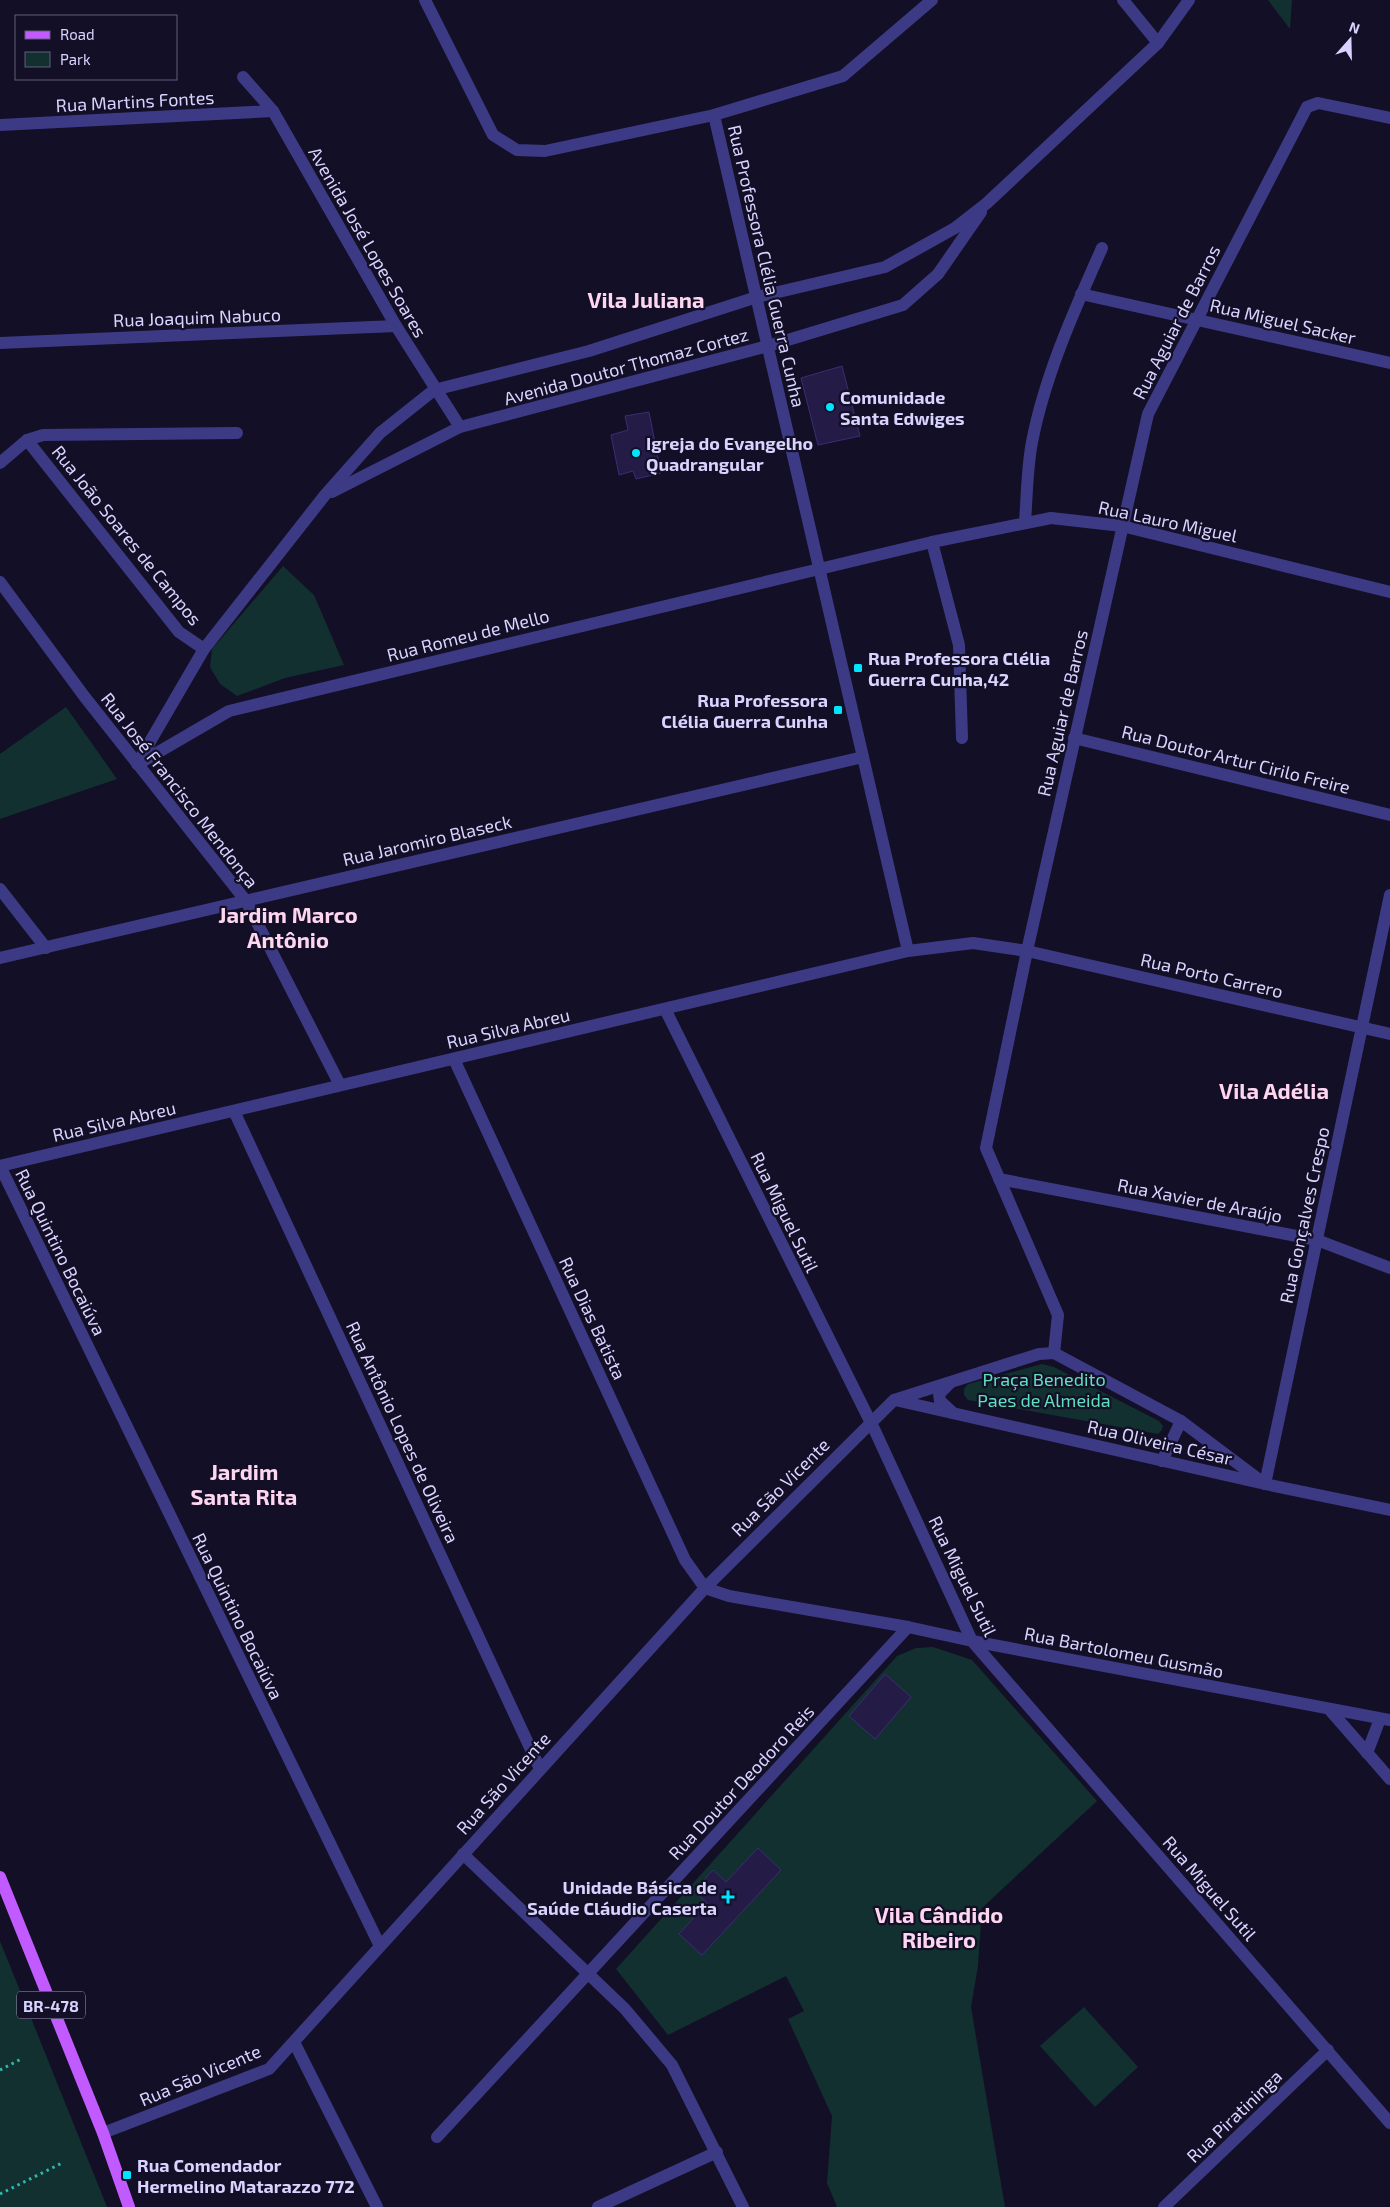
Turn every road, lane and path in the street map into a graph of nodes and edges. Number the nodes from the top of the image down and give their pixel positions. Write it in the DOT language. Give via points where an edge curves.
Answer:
graph roads {
  1 [pos="425,0"];
  2 [pos="932,0"];
  3 [pos="1123,0"];
  4 [pos="1189,0"];
  5 [pos="1158,43"];
  6 [pos="243,77"];
  7 [pos="273,111"];
  8 [pos="714,115"];
  9 [pos="1390,118"];
  10 [pos="0,125"];
  11 [pos="988,203"];
  12 [pos="1102,248"];
  13 [pos="1081,294"];
  14 [pos="757,297"];
  15 [pos="1197,320"];
  16 [pos="396,326"];
  17 [pos="0,343"];
  18 [pos="768,346"];
  19 [pos="1390,363"];
  20 [pos="434,390"];
  21 [pos="460,428"];
  22 [pos="237,432"];
  23 [pos="27,440"];
  24 [pos="0,463"];
  25 [pos="325,495"];
  26 [pos="1025,522"];
  27 [pos="1122,526"];
  28 [pos="932,542"];
  29 [pos="819,569"];
  30 [pos="0,582"];
  31 [pos="1390,592"];
  32 [pos="204,649"];
  33 [pos="962,738"];
  34 [pos="1074,738"];
  35 [pos="863,757"];
  36 [pos="137,764"];
  37 [pos="1390,816"];
  38 [pos="0,889"];
  39 [pos="1390,894"];
  40 [pos="246,901"];
  41 [pos="46,948"];
  42 [pos="908,951"];
  43 [pos="1027,951"];
  44 [pos="0,958"];
  45 [pos="665,1009"];
  46 [pos="1362,1027"];
  47 [pos="1390,1034"];
  48 [pos="454,1059"];
  49 [pos="340,1085"];
  50 [pos="234,1111"];
  51 [pos="0,1166"];
  52 [pos="999,1179"];
  53 [pos="1317,1240"];
  54 [pos="1390,1268"];
  55 [pos="1054,1352"];
  56 [pos="952,1381"];
  57 [pos="894,1400"];
  58 [pos="953,1413"];
  59 [pos="870,1421"];
  60 [pos="1182,1421"];
  61 [pos="1162,1461"];
  62 [pos="1265,1484"];
  63 [pos="1390,1510"];
  64 [pos="704,1588"];
  65 [pos="908,1627"];
  66 [pos="972,1641"];
  67 [pos="1329,1709"];
  68 [pos="1385,1720"];
  69 [pos="1367,1753"];
  70 [pos="540,1769"];
  71 [pos="1390,1779"];
  72 [pos="463,1854"];
  73 [pos="0,1877"];
  74 [pos="380,1946"];
  75 [pos="588,1974"];
  76 [pos="294,2042"];
  77 [pos="1328,2050"];
  78 [pos="23,2058"];
  79 [pos="0,2070"];
  80 [pos="1390,2123"];
  81 [pos="103,2133"];
  82 [pos="437,2137"];
  83 [pos="717,2152"];
  84 [pos="62,2163"];
  85 [pos="0,2194"];
  86 [pos="1171,2205"];
  87 [pos="129,2207"];
  88 [pos="377,2207"];
  89 [pos="598,2207"];
  90 [pos="743,2207"];
  1 -- 8 [label="street" via="493,135 516,150 545,151"];
  2 -- 8 [label="street" via="844,76"];
  3 -- 5 [label="street"];
  4 -- 5 [label="street, Avenida Doutor Thomaz Cortez"];
  5 -- 11 [label="street, Avenida Doutor Thomaz Cortez"];
  6 -- 7 [label="street, Avenida José Lopes Soares"];
  7 -- 10 [label="street, Rua Martins Fontes"];
  7 -- 16 [label="street, Avenida José Lopes Soares"];
  8 -- 14 [label="street, Rua Professora Clélia Guerra Cunha"];
  9 -- 15 [label="street, Rua Aguiar de Barros" via="1318,103 1307,107"];
  11 -- 14 [label="street, Avenida Doutor Thomaz Cortez" via="955,228 885,267"];
  11 -- 18 [label="street, Avenida Doutor Thomaz Cortez" via="938,274 903,305"];
  12 -- 13 [label="street"];
  13 -- 15 [label="street, Rua Miguel Sacker"];
  13 -- 26 [label="street" via="1047,381 1032,444"];
  14 -- 18 [label="street, Rua Professora Clélia Guerra Cunha"];
  14 -- 20 [label="street, Avenida Doutor Thomaz Cortez" via="590,351"];
  15 -- 19 [label="street, Rua Miguel Sacker"];
  15 -- 27 [label="street, Rua Aguiar de Barros" via="1148,414"];
  16 -- 17 [label="street, Rua Joaquim Nabuco"];
  16 -- 20 [label="street, Avenida José Lopes Soares"];
  18 -- 21 [label="street, Avenida Doutor Thomaz Cortez"];
  18 -- 29 [label="street, Rua Professora Clélia Guerra Cunha"];
  20 -- 21 [label="street, Avenida José Lopes Soares"];
  20 -- 25 [label="street, Avenida Doutor Thomaz Cortez" via="380,433"];
  21 -- 25 [label="street, Avenida Doutor Thomaz Cortez"];
  22 -- 23 [label="street" via="43,435"];
  23 -- 24 [label="street"];
  23 -- 32 [label="street, Rua João Soares de Campos" via="179,632"];
  25 -- 32 [label="street, Avenida Doutor Thomaz Cortez"];
  26 -- 27 [label="street, Rua Lauro Miguel" via="1051,518"];
  26 -- 28 [label="street, Rua Lauro Miguel"];
  27 -- 31 [label="street, Rua Lauro Miguel"];
  27 -- 34 [label="street, Rua Aguiar de Barros"];
  28 -- 29 [label="street, Rua Lauro Miguel"];
  28 -- 33 [label="street" via="959,645"];
  29 -- 35 [label="street, Rua Professora Clélia Guerra Cunha"];
  29 -- 36 [label="street, Rua Romeu de Mello" via="229,711"];
  30 -- 36 [label="street, Rua José Francisco Mendonça"];
  32 -- 36 [label="street, Avenida Doutor Thomaz Cortez"];
  34 -- 37 [label="street, Rua Doutor Artur Cirilo Freire"];
  34 -- 43 [label="street, Rua Aguiar de Barros"];
  35 -- 40 [label="street, Rua Jaromiro Blaseck"];
  35 -- 42 [label="street, Rua Professora Clélia Guerra Cunha"];
  36 -- 40 [label="street, Rua José Francisco Mendonça"];
  38 -- 41 [label="street"];
  39 -- 46 [label="street, Rua Gonçalves Crespo"];
  40 -- 41 [label="street, Rua Jaromiro Blaseck"];
  40 -- 49 [label="street, Rua José Francisco Mendonça"];
  41 -- 44 [label="street, Rua Jaromiro Blaseck"];
  42 -- 43 [label="street, Rua Silva Abreu" via="973,943"];
  42 -- 45 [label="street, Rua Silva Abreu"];
  43 -- 46 [label="street, Rua Porto Carrero"];
  43 -- 52 [label="street, Rua Aguiar de Barros" via="986,1148"];
  45 -- 48 [label="street, Rua Silva Abreu"];
  45 -- 59 [label="street, Rua Miguel Sutil"];
  46 -- 47 [label="street, Rua Porto Carrero"];
  46 -- 53 [label="street, Rua Gonçalves Crespo"];
  48 -- 49 [label="street, Rua Silva Abreu"];
  48 -- 64 [label="street, Rua Dias Batista" via="685,1560"];
  49 -- 50 [label="street, Rua Silva Abreu"];
  50 -- 51 [label="street, Rua Silva Abreu"];
  50 -- 70 [label="street, Rua Antônio Lopes de Oliveira"];
  51 -- 74 [label="street, Rua Quintino Bocaiúva"];
  52 -- 53 [label="street, Rua Xavier de Araújo"];
  52 -- 55 [label="street, Rua Aguiar de Barros" via="1058,1315"];
  53 -- 54 [label="street, Rua Xavier de Araújo"];
  53 -- 62 [label="street, Rua Gonçalves Crespo"];
  55 -- 56 [label="street"];
  55 -- 60 [label="street"];
  56 -- 57 [label="street"];
  56 -- 58 [label="street" via="939,1394 940,1401"];
  57 -- 58 [label="street, Rua Oliveira César"];
  57 -- 59 [label="street, Rua São Vicente"];
  58 -- 61 [label="street, Rua Oliveira César"];
  59 -- 64 [label="street, Rua São Vicente"];
  59 -- 66 [label="street, Rua Miguel Sutil"];
  60 -- 61 [label="street"];
  60 -- 62 [label="street"];
  61 -- 62 [label="street, Rua Oliveira César"];
  62 -- 63 [label="street, Rua Oliveira César"];
  64 -- 65 [label="street, Rua Bartolomeu Gusmão" via="728,1596"];
  64 -- 70 [label="street, Rua São Vicente"];
  65 -- 66 [label="street, Rua Bartolomeu Gusmão"];
  65 -- 75 [label="street, Rua Doutor Deodoro Reis"];
  66 -- 67 [label="street, Rua Bartolomeu Gusmão"];
  66 -- 77 [label="street, Rua Miguel Sutil"];
  67 -- 68 [label="street, Rua Bartolomeu Gusmão"];
  67 -- 69 [label="street"];
  68 -- 69 [label="street"];
  69 -- 71 [label="street"];
  70 -- 72 [label="street, Rua São Vicente"];
  72 -- 74 [label="street, Rua São Vicente"];
  72 -- 75 [label="street"];
  73 -- 81 [label="main road, BR-478"];
  74 -- 76 [label="street, Rua São Vicente"];
  75 -- 82 [label="street, Rua Doutor Deodoro Reis"];
  75 -- 83 [label="street" via="625,2009 672,2065"];
  76 -- 81 [label="street, Rua São Vicente" via="269,2069"];
  76 -- 88 [label="street"];
  77 -- 80 [label="street, Rua Miguel Sutil"];
  77 -- 86 [label="street, Rua Piratininga"];
  78 -- 79 [label="path"];
  81 -- 87 [label="main road, BR-478"];
  83 -- 89 [label="street"];
  83 -- 90 [label="street"];
  84 -- 85 [label="path"];
}
